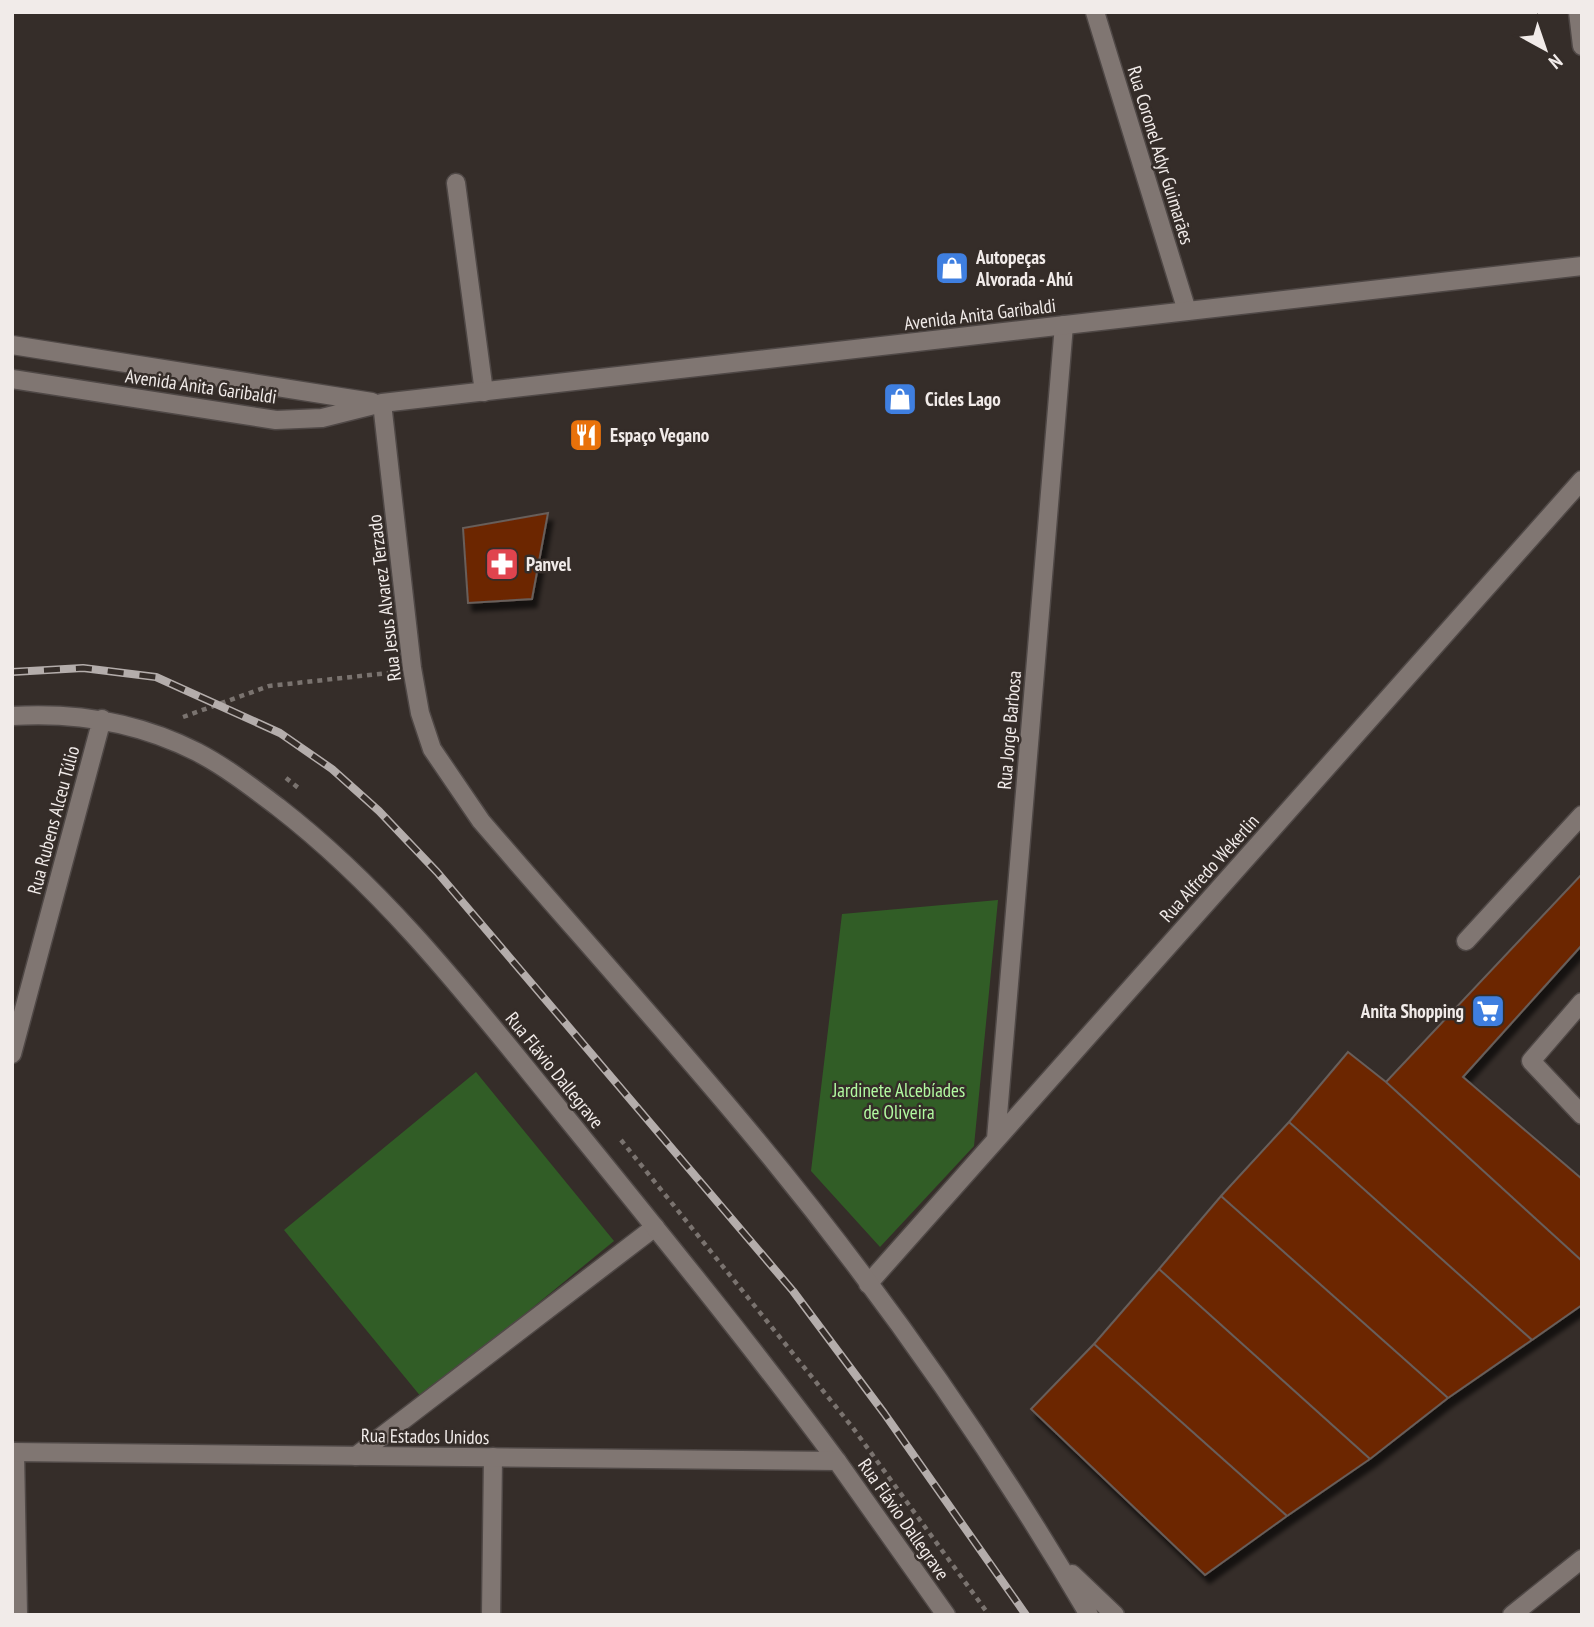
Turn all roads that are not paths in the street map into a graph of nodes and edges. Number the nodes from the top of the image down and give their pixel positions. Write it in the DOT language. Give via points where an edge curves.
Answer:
graph roads {
  1 [pos="1095,12"];
  2 [pos="1578,12"];
  3 [pos="1582,46"];
  4 [pos="456,183"];
  5 [pos="1582,267"];
  6 [pos="1187,311"];
  7 [pos="1063,325"];
  8 [pos="12,345"];
  9 [pos="12,379"];
  10 [pos="484,392"];
  11 [pos="382,403"];
  12 [pos="1582,480"];
  13 [pos="12,716"];
  14 [pos="102,719"];
  15 [pos="1582,815"];
  16 [pos="1466,941"];
  17 [pos="1582,1002"];
  18 [pos="12,1054"];
  19 [pos="1582,1115"];
  20 [pos="996,1139"];
  21 [pos="655,1227"];
  22 [pos="868,1284"];
  23 [pos="14,1452"];
  24 [pos="356,1456"];
  25 [pos="493,1457"];
  26 [pos="837,1461"];
  27 [pos="1055,1557"];
  28 [pos="1582,1559"];
  29 [pos="18,1615"];
  30 [pos="491,1615"];
  31 [pos="946,1615"];
  32 [pos="1088,1615"];
  33 [pos="1115,1615"];
  34 [pos="1512,1615"];
  1 -- 6 [label="street, Rua Coronel Adyr Guimarães"];
  2 -- 3 [label="street"];
  4 -- 10 [label="street"];
  5 -- 6 [label="street, Avenida Anita Garibaldi"];
  6 -- 7 [label="street, Avenida Anita Garibaldi"];
  7 -- 10 [label="street, Avenida Anita Garibaldi"];
  7 -- 20 [label="street, Rua Jorge Barbosa"];
  8 -- 11 [label="street, Avenida Anita Garibaldi"];
  9 -- 11 [label="street, Avenida Anita Garibaldi" via="276,420 322,418"];
  10 -- 11 [label="street, Avenida Anita Garibaldi"];
  11 -- 22 [label="street, Rua Jesus Alvarez Terzado" via="412,668 432,749 481,821 745,1126"];
  12 -- 20 [label="street, Rua Alfredo Wekerlin"];
  13 -- 14 [label="street, Rua Flávio Dallegrave" via="52,713"];
  14 -- 18 [label="street, Rua Rubens Alceu Túlio"];
  14 -- 21 [label="street, Rua Flávio Dallegrave" via="197,752 248,784 366,882 461,989"];
  15 -- 16 [label="street"];
  17 -- 19 [label="street" via="1531,1061"];
  20 -- 22 [label="street, Rua Alfredo Wekerlin"];
  21 -- 24 [label="street"];
  21 -- 26 [label="street, Rua Flávio Dallegrave"];
  22 -- 27 [label="street" via="971,1428"];
  23 -- 24 [label="street, Rua Estados Unidos"];
  23 -- 29 [label="street"];
  24 -- 25 [label="street, Rua Estados Unidos"];
  25 -- 26 [label="street, Rua Estados Unidos"];
  25 -- 30 [label="street"];
  26 -- 31 [label="street, Rua Flávio Dallegrave"];
  27 -- 32 [label="street"];
  27 -- 33 [label="street"];
  28 -- 34 [label="street"];
}
